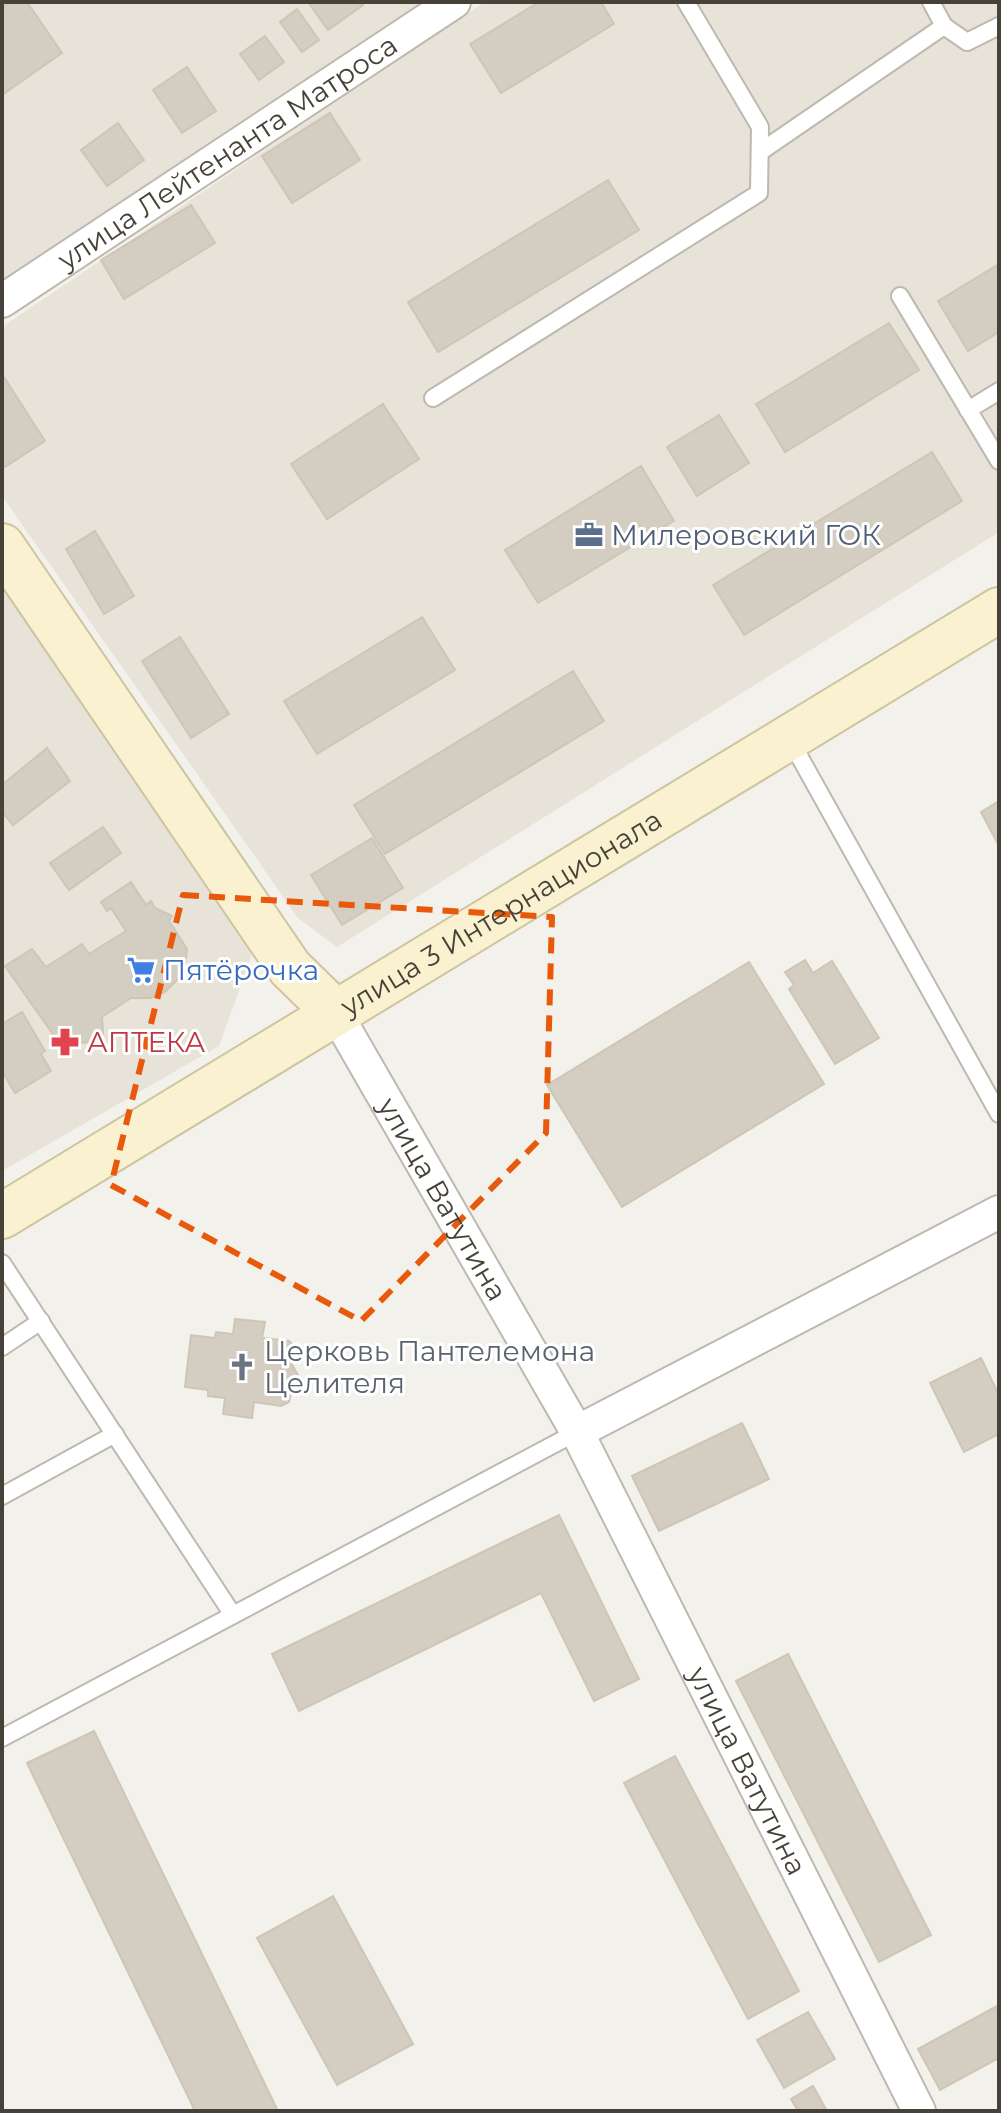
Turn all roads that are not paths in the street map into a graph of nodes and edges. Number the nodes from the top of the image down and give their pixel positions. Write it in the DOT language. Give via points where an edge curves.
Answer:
graph roads {
  1 [pos="454,2"];
  2 [pos="686,2"];
  3 [pos="931,2"];
  4 [pos="944,26"];
  5 [pos="999,26"];
  6 [pos="760,152"];
  7 [pos="900,296"];
  8 [pos="2,301"];
  9 [pos="999,391"];
  10 [pos="433,398"];
  11 [pos="968,410"];
  12 [pos="999,461"];
  13 [pos="2,546"];
  14 [pos="999,610"];
  15 [pos="788,737"];
  16 [pos="335,1012"];
  17 [pos="999,1114"];
  18 [pos="999,1212"];
  19 [pos="2,1216"];
  20 [pos="2,1263"];
  21 [pos="41,1321"];
  22 [pos="2,1347"];
  23 [pos="577,1432"];
  24 [pos="115,1434"];
  25 [pos="2,1496"];
  26 [pos="233,1615"];
  27 [pos="2,1738"];
  28 [pos="919,2111"];
  1 -- 8 [label="street, улица Лейтенанта Матроса"];
  2 -- 6 [label="lane" via="760,127"];
  3 -- 4 [label="lane"];
  4 -- 5 [label="lane" via="967,42"];
  4 -- 6 [label="lane"];
  6 -- 10 [label="lane" via="759,193"];
  7 -- 11 [label="lane"];
  9 -- 11 [label="lane"];
  11 -- 12 [label="lane"];
  13 -- 16 [label="main road, улица Ватутина" via="290,968"];
  14 -- 15 [label="main road, улица 3 Интернационала"];
  15 -- 16 [label="main road, улица 3 Интернационала"];
  15 -- 17 [label="lane"];
  16 -- 19 [label="main road, улица 3 Интернационала"];
  16 -- 23 [label="street, улица Ватутина"];
  18 -- 23 [label="street"];
  20 -- 21 [label="lane"];
  21 -- 22 [label="lane"];
  21 -- 24 [label="lane"];
  23 -- 26 [label="lane"];
  23 -- 28 [label="street, улица Ватутина"];
  24 -- 25 [label="lane"];
  24 -- 26 [label="lane"];
  26 -- 27 [label="lane"];
}
